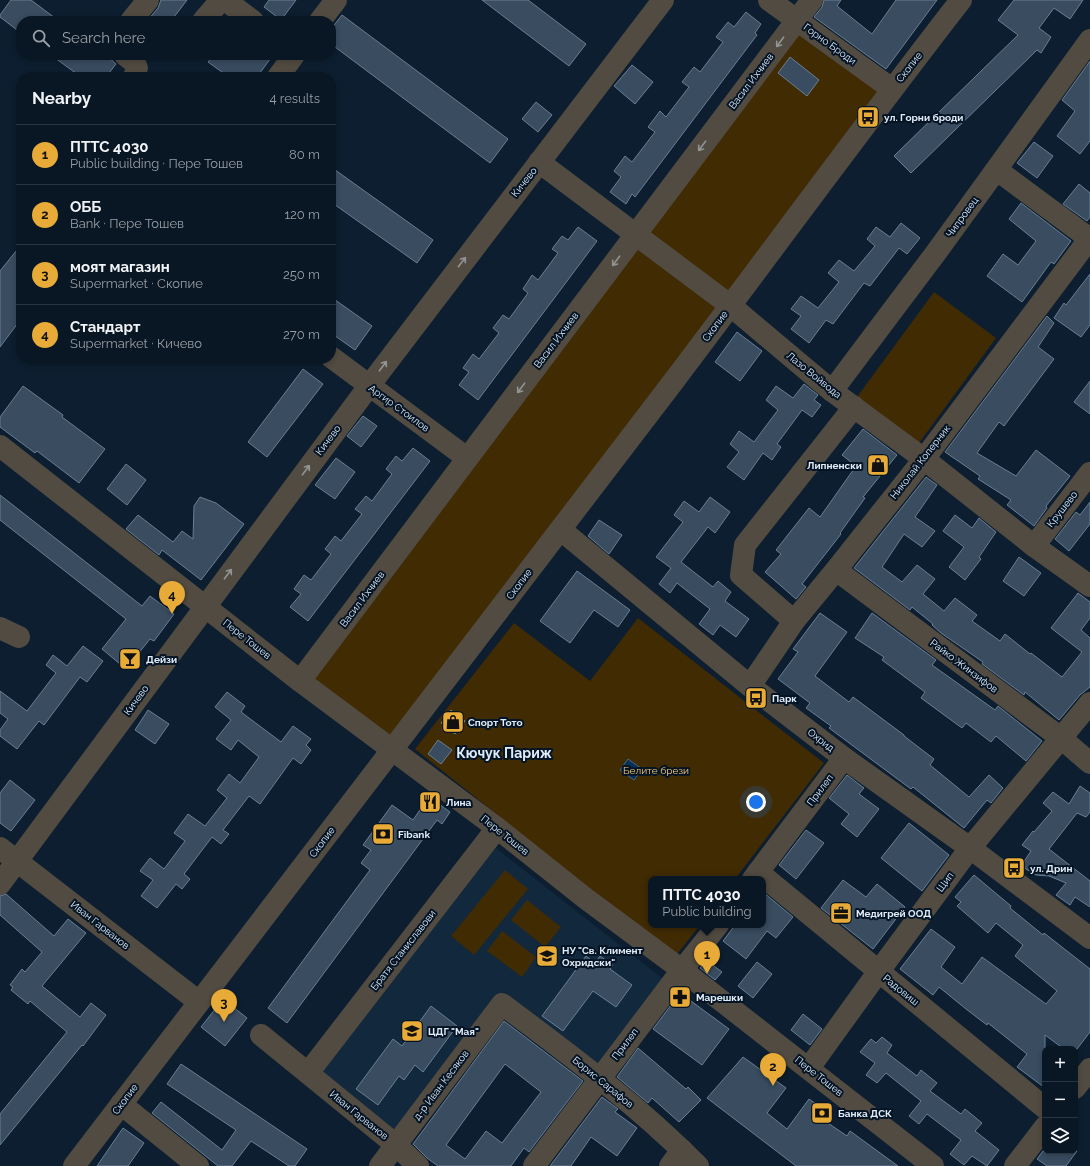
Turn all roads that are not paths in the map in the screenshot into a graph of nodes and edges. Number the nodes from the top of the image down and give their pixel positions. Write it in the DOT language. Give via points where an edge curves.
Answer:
graph roads {
  1 [pos="148,0"];
  2 [pos="221,0"];
  3 [pos="225,0"];
  4 [pos="336,0"];
  5 [pos="663,0"];
  6 [pos="769,0"];
  7 [pos="812,0"];
  8 [pos="961,0"];
  9 [pos="135,16"];
  10 [pos="207,16"];
  11 [pos="246,16"];
  12 [pos="324,16"];
  13 [pos="797,20"];
  14 [pos="1090,40"];
  15 [pos="131,60"];
  16 [pos="290,60"];
  17 [pos="136,72"];
  18 [pos="282,72"];
  19 [pos="892,89"];
  20 [pos="540,162"];
  21 [pos="997,170"];
  22 [pos="636,235"];
  23 [pos="1090,239"];
  24 [pos="731,306"];
  25 [pos="336,361"];
  26 [pos="369,386"];
  27 [pos="832,391"];
  28 [pos="854,408"];
  29 [pos="0,446"];
  30 [pos="467,458"];
  31 [pos="924,459"];
  32 [pos="1090,473"];
  33 [pos="561,530"];
  34 [pos="1034,546"];
  35 [pos="836,570"];
  36 [pos="1090,586"];
  37 [pos="205,606"];
  38 [pos="794,621"];
  39 [pos="0,628"];
  40 [pos="19,637"];
  41 [pos="300,681"];
  42 [pos="750,686"];
  43 [pos="1090,703"];
  44 [pos="1061,738"];
  45 [pos="393,749"];
  46 [pos="844,758"];
  47 [pos="1090,763"];
  48 [pos="497,828"];
  49 [pos="0,848"];
  50 [pos="970,848"];
  51 [pos="17,861"];
  52 [pos="755,876"];
  53 [pos="0,884"];
  54 [pos="766,884"];
  55 [pos="716,928"];
  56 [pos="1090,938"];
  57 [pos="682,970"];
  58 [pos="879,971"];
  59 [pos="199,1002"];
  60 [pos="502,1004"];
  61 [pos="261,1035"];
  62 [pos="809,1068"];
  63 [pos="1090,1069"];
  64 [pos="308,1073"];
  65 [pos="600,1077"];
  66 [pos="1078,1084"];
  67 [pos="121,1104"];
  68 [pos="1042,1106"];
  69 [pos="1042,1130"];
  70 [pos="396,1145"];
  71 [pos="676,1158"];
  72 [pos="74,1166"];
  73 [pos="198,1166"];
  74 [pos="380,1166"];
  75 [pos="418,1166"];
  76 [pos="534,1166"];
  77 [pos="698,1166"];
  78 [pos="933,1166"];
  79 [pos="1015,1166"];
  1 -- 9 [label="street"];
  2 -- 10 [label="street"];
  3 -- 11 [label="street"];
  4 -- 12 [label="street"];
  5 -- 20 [label="street, Кичево"];
  6 -- 13 [label="street, Горно Броди"];
  7 -- 13 [label="street, Васил Ихчиев"];
  8 -- 19 [label="street, Скопие"];
  13 -- 19 [label="street, Горно Броди"];
  13 -- 22 [label="street, Васил Ихчиев, one-way"];
  14 -- 21 [label="street, Чипровец"];
  15 -- 17 [label="street" via="137,68"];
  16 -- 18 [label="street"];
  19 -- 24 [label="street, Скопие"];
  20 -- 22 [label="street, Лазо Войвода"];
  26 -- 20 [label="street, Кичево, one-way"];
  21 -- 23 [label="street"];
  21 -- 27 [label="street, Чипровец"];
  22 -- 24 [label="street, Лазо Войвода"];
  22 -- 30 [label="street, Васил Ихчиев, one-way"];
  23 -- 31 [label="street, Николай Коперник"];
  24 -- 27 [label="street, Лазо Войвода"];
  24 -- 33 [label="street, Скопие"];
  25 -- 26 [label="street, Аргир Стоилов"];
  26 -- 30 [label="street, Аргир Стоилов"];
  37 -- 26 [label="street, Кичево, one-way"];
  27 -- 28 [label="street, Лазо Войвода"];
  28 -- 31 [label="street, Лазо Войвода"];
  28 -- 38 [label="street" via="745,545 741,575"];
  29 -- 37 [label="street, Пере Тошев"];
  30 -- 41 [label="street, Васил Ихчиев"];
  31 -- 34 [label="street, Лазо Войвода"];
  31 -- 35 [label="street, Николай Коперник"];
  32 -- 34 [label="street, Крушево"];
  33 -- 42 [label="street, Охрид"];
  33 -- 45 [label="street, Скопие"];
  34 -- 36 [label="street, Лазо Войвода"];
  35 -- 38 [label="street, Николай Коперник"];
  35 -- 44 [label="street, Райко Жинзифов"];
  37 -- 41 [label="street, Пере Тошев"];
  37 -- 51 [label="street, Кичево"];
  38 -- 42 [label="street, Николай Коперник"];
  39 -- 40 [label="street"];
  41 -- 45 [label="street, Пере Тошев"];
  42 -- 46 [label="street, Охрид"];
  43 -- 44 [label="street, Щип"];
  44 -- 47 [label="street, Райко Жинзифов"];
  44 -- 50 [label="street, Щип"];
  45 -- 48 [label="street, Пере Тошев"];
  45 -- 59 [label="street, Скопие"];
  46 -- 50 [label="street, Охрид"];
  46 -- 52 [label="street, Прилеп"];
  48 -- 57 [label="street, Пере Тошев"];
  48 -- 64 [label="street, Братя Станиславови"];
  49 -- 51 [label="street, Иван Гарванов"];
  50 -- 56 [label="street, Охрид"];
  50 -- 58 [label="street, Щип"];
  51 -- 53 [label="street, Кичево"];
  51 -- 59 [label="street, Иван Гарванов"];
  54 -- 58 [label="street, Радовиш"];
  55 -- 57 [label="street, Прилеп"];
  57 -- 62 [label="street, Пере Тошев"];
  57 -- 65 [label="street, Прилеп"];
  58 -- 62 [label="street, Щип"];
  58 -- 68 [label="street, Радовиш"];
  59 -- 67 [label="street, Скопие"];
  60 -- 65 [label="street, Борис Сарафов"];
  60 -- 70 [label="street, д-р Иван Кесяков"];
  61 -- 64 [label="street, Иван Гарванов"];
  62 -- 78 [label="street, Пере Тошев"];
  63 -- 66 [label="street"];
  64 -- 70 [label="street, Иван Гарванов"];
  65 -- 71 [label="street, Борис Сарафов"];
  65 -- 76 [label="street, Прилеп"];
  67 -- 72 [label="street, Скопие"];
  67 -- 73 [label="street"];
  69 -- 79 [label="street"];
  70 -- 74 [label="street, д-р Иван Кесяков"];
  70 -- 75 [label="street, Иван Гарванов"];
  71 -- 77 [label="street, Борис Сарафов"];
}
